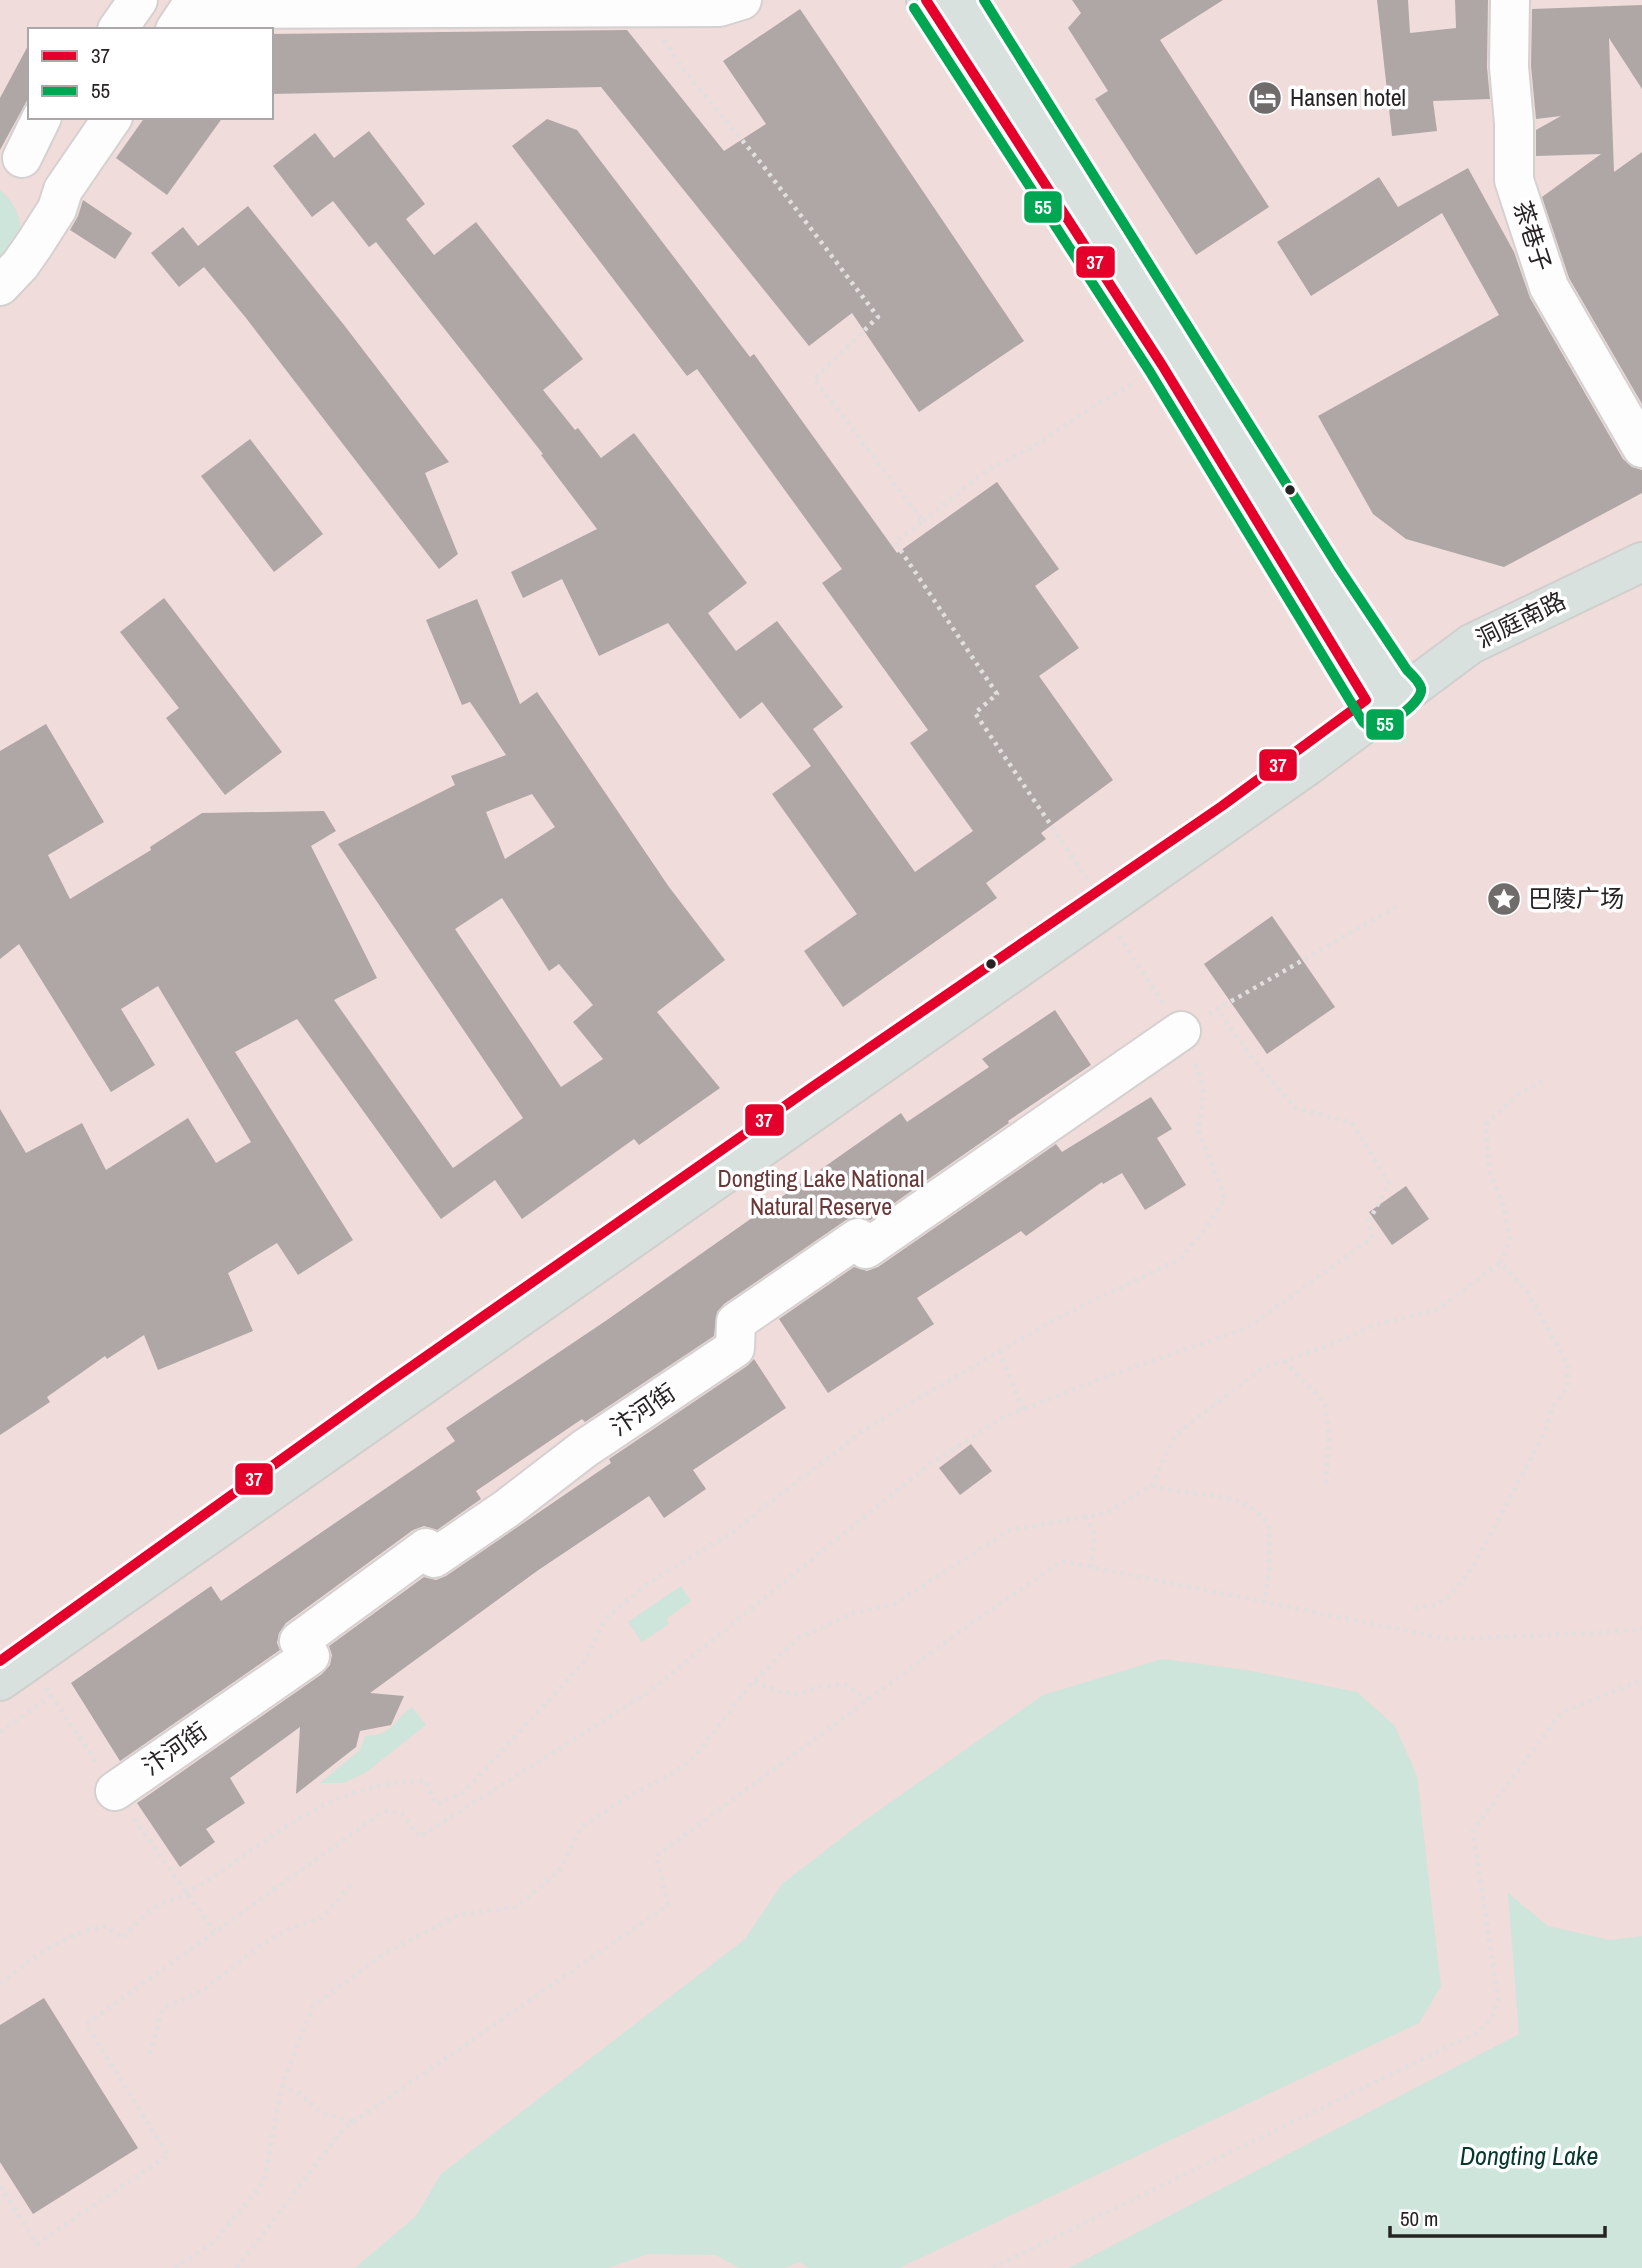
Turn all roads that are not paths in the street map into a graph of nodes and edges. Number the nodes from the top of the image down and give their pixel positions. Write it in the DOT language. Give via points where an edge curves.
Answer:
graph roads {
  1 [pos="138,0"];
  2 [pos="741,0"];
  3 [pos="926,0"];
  4 [pos="967,0"];
  5 [pos="1510,0"];
  6 [pos="118,28"];
  7 [pos="175,28"];
  8 [pos="41,119"];
  9 [pos="112,119"];
  10 [pos="22,158"];
  11 [pos="0,286"];
  12 [pos="1642,448"];
  13 [pos="1642,562"];
  14 [pos="1386,696"];
  15 [pos="1099,900"];
  16 [pos="1181,1031"];
  17 [pos="0,1661"];
  18 [pos="0,1681"];
  19 [pos="115,1791"];
  1 -- 6 [label="street"];
  2 -- 7 [label="street" via="719,7 189,9"];
  3 -- 14 [label="main road" via="1162,365"];
  4 -- 14 [label="main road" via="1327,576"];
  5 -- 12 [label="street, 茶巷子" via="1514,180 1549,288"];
  8 -- 10 [label="street"];
  9 -- 11 [label="street" via="63,190 57,209 34,245"];
  13 -- 14 [label="main road, 洞庭南路" via="1471,644"];
  14 -- 15 [label="main road, 洞庭南路" via="1222,806"];
  15 -- 17 [label="main road" via="790,1102"];
  15 -- 18 [label="main road"];
  16 -- 19 [label="street, 汴河街" via="866,1249 858,1238 736,1322 735,1348 584,1449 434,1558 426,1548 299,1641 310,1656"];
}
